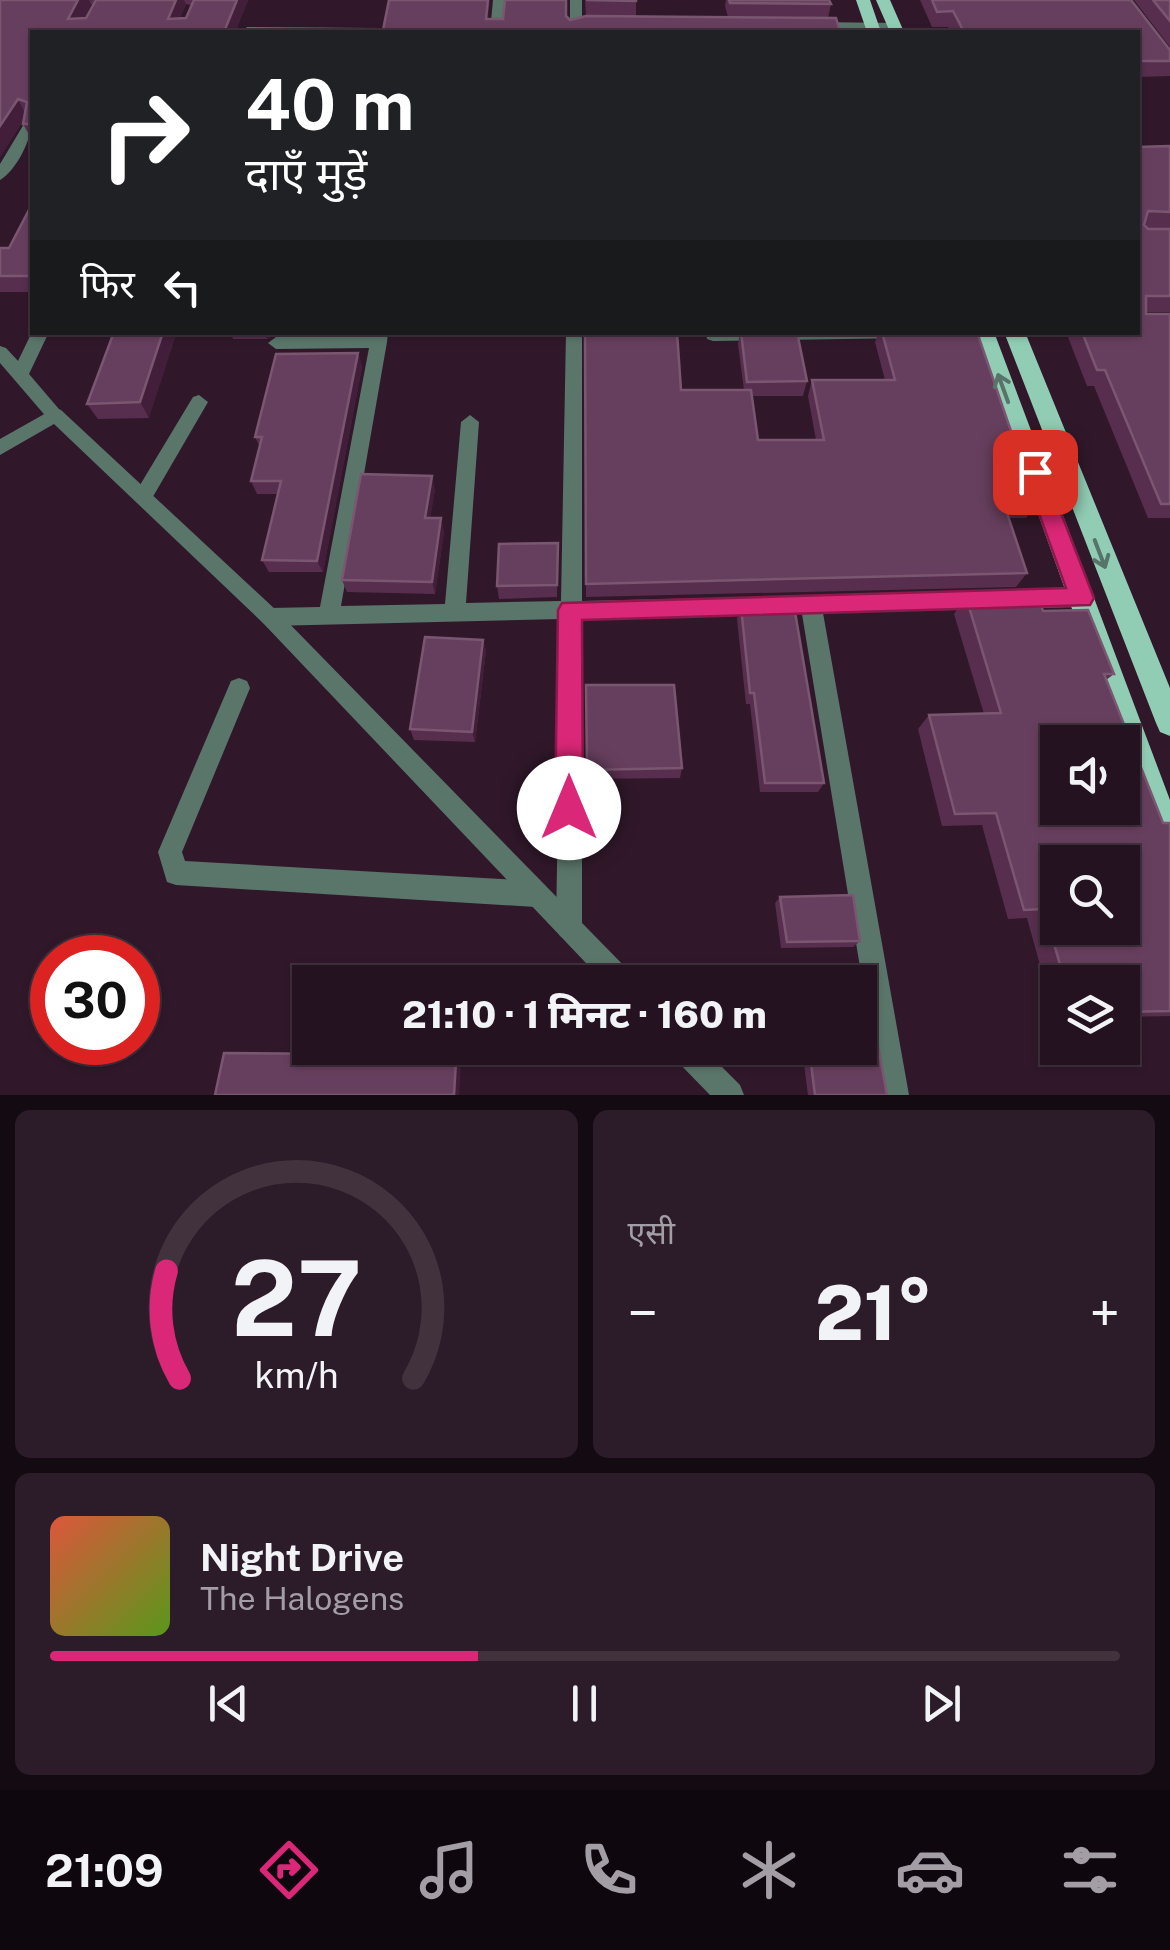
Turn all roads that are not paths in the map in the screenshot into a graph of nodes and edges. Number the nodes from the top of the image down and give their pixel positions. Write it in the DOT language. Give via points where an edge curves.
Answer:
graph roads {
  1 [pos="499,0"];
  2 [pos="576,0"];
  3 [pos="862,0"];
  4 [pos="883,0"];
  5 [pos="595,24"];
  6 [pos="793,26"];
  7 [pos="576,28"];
  8 [pos="496,30"];
  9 [pos="873,30"];
  10 [pos="896,30"];
  11 [pos="30,125"];
  12 [pos="0,176"];
  13 [pos="40,335"];
  14 [pos="574,335"];
  15 [pos="762,335"];
  16 [pos="984,335"];
  17 [pos="1015,335"];
  18 [pos="713,336"];
  19 [pos="379,338"];
  20 [pos="276,343"];
  21 [pos="0,352"];
  22 [pos="22,373"];
  23 [pos="199,402"];
  24 [pos="55,415"];
  25 [pos="470,422"];
  26 [pos="0,448"];
  27 [pos="144,495"];
  28 [pos="1082,598"];
  29 [pos="812,605"];
  30 [pos="570,610"];
  31 [pos="455,613"];
  32 [pos="329,616"];
  33 [pos="270,617"];
  34 [pos="239,688"];
  35 [pos="1170,724"];
  36 [pos="1170,841"];
  37 [pos="536,894"];
  38 [pos="568,928"];
  39 [pos="605,965"];
  40 [pos="701,1065"];
  41 [pos="730,1095"];
  42 [pos="895,1095"];
  1 -- 8 [label="street"];
  2 -- 7 [label="street"];
  3 -- 9 [label="main road"];
  4 -- 10 [label="main road"];
  5 -- 7 [label="street"];
  6 -- 9 [label="street"];
  9 -- 10 [label="street"];
  11 -- 12 [label="street"];
  13 -- 22 [label="street"];
  14 -- 30 [label="street"];
  15 -- 18 [label="street"];
  28 -- 16 [label="main road, one-way"];
  17 -- 35 [label="main road, one-way"];
  19 -- 20 [label="street"];
  19 -- 32 [label="street"];
  21 -- 22 [label="street"];
  22 -- 24 [label="street"];
  23 -- 27 [label="street"];
  24 -- 26 [label="street"];
  24 -- 27 [label="street"];
  25 -- 31 [label="street"];
  27 -- 33 [label="street"];
  28 -- 29 [label="street"];
  28 -- 36 [label="main road"];
  29 -- 30 [label="street"];
  29 -- 42 [label="street"];
  30 -- 31 [label="street"];
  30 -- 38 [label="street"];
  31 -- 32 [label="street"];
  32 -- 33 [label="street"];
  33 -- 37 [label="street"];
  34 -- 37 [label="street" via="170,852 176,874"];
  37 -- 38 [label="street"];
  38 -- 39 [label="street"];
  40 -- 41 [label="street"];
}
